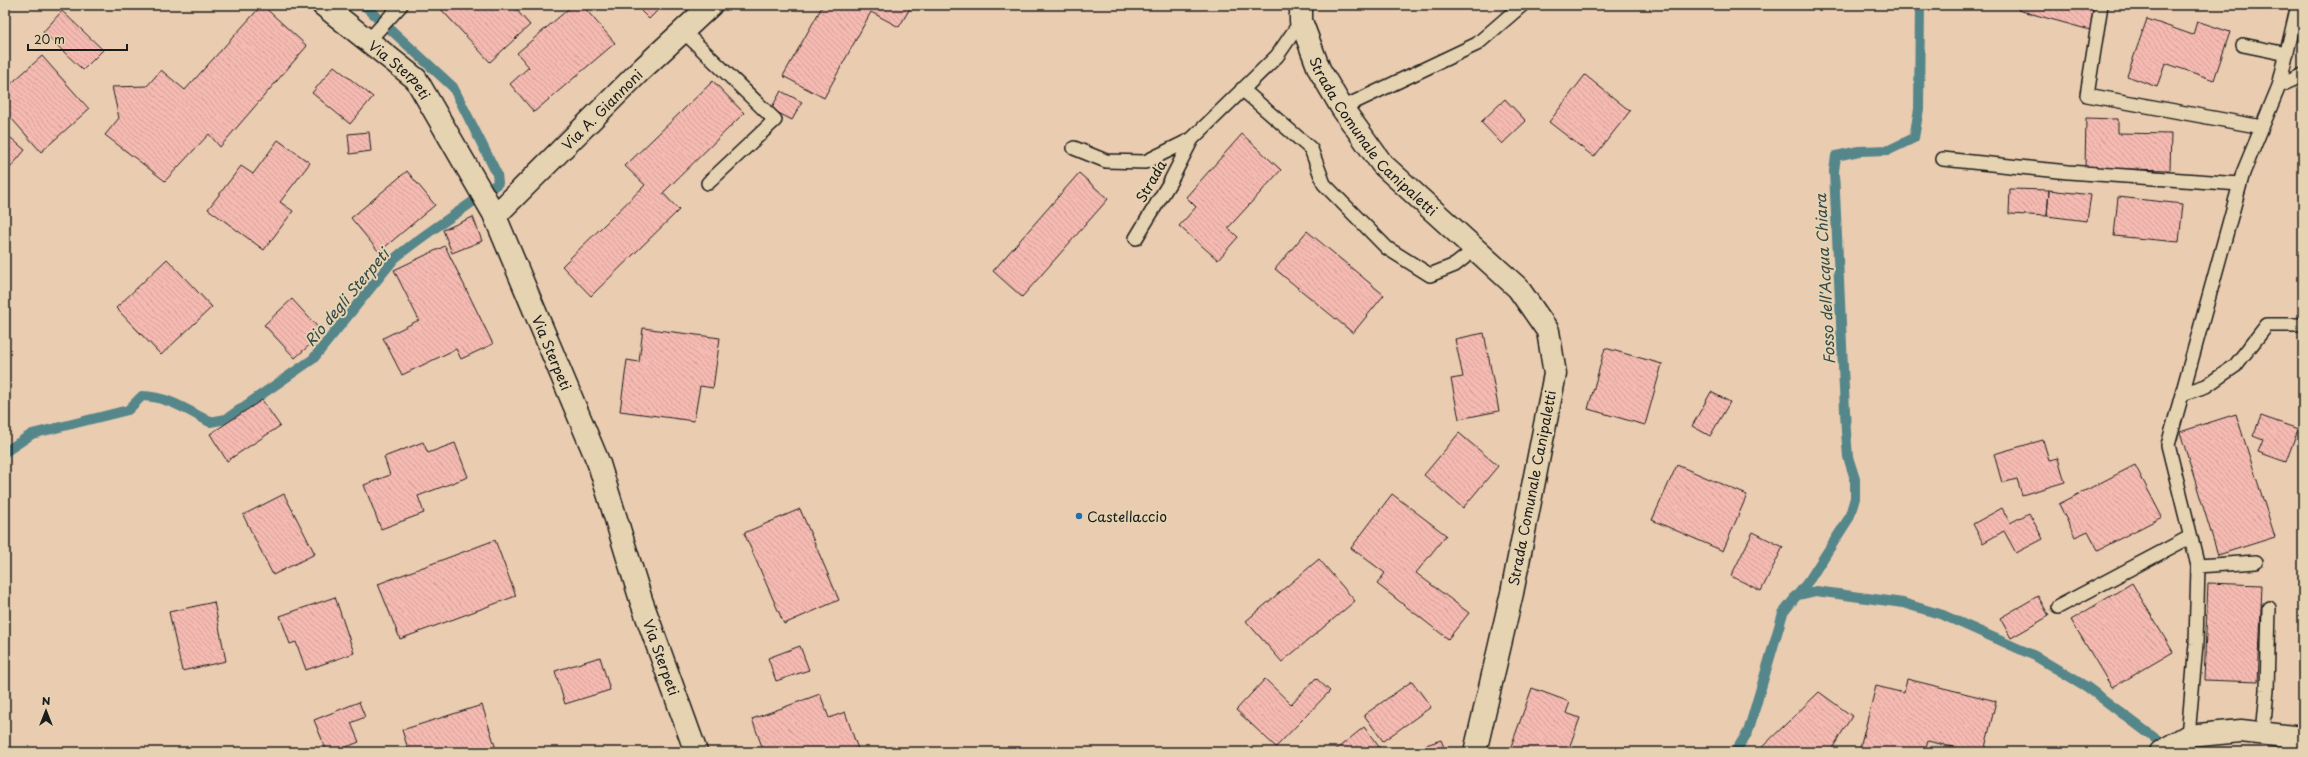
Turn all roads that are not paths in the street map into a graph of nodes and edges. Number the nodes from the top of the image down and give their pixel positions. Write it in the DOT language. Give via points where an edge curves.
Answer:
graph roads {
  1 [pos="711,5"];
  2 [pos="1522,5"];
  3 [pos="2101,5"];
  4 [pos="2298,5"];
  5 [pos="329,6"];
  6 [pos="398,8"];
  7 [pos="1301,13"];
  8 [pos="683,31"];
  9 [pos="370,38"];
  10 [pos="2243,45"];
  11 [pos="2286,54"];
  12 [pos="2303,75"];
  13 [pos="2278,86"];
  14 [pos="1242,89"];
  15 [pos="1342,108"];
  16 [pos="2262,127"];
  17 [pos="1192,139"];
  18 [pos="1074,148"];
  19 [pos="1943,159"];
  20 [pos="708,183"];
  21 [pos="2240,184"];
  22 [pos="494,215"];
  23 [pos="1136,238"];
  24 [pos="1474,250"];
  25 [pos="2303,325"];
  26 [pos="2182,394"];
  27 [pos="2190,537"];
  28 [pos="2256,562"];
  29 [pos="2198,566"];
  30 [pos="2058,607"];
  31 [pos="2269,608"];
  32 [pos="2263,734"];
  33 [pos="2303,738"];
  34 [pos="2179,746"];
  35 [pos="696,752"];
  36 [pos="1475,752"];
  1 -- 8 [label="street, Via A. Giannoni"];
  2 -- 15 [label="lane" via="1477,44"];
  3 -- 16 [label="lane" via="2087,95"];
  4 -- 11 [label="lane"];
  5 -- 9 [label="street, Via Sterpeti"];
  6 -- 9 [label="lane"];
  7 -- 14 [label="lane" via="1277,56"];
  7 -- 15 [label="street, Strada Comunale Canipaletti" via="1319,69"];
  8 -- 20 [label="lane" via="775,120"];
  8 -- 22 [label="street, Via A. Giannoni"];
  9 -- 22 [label="street, Via Sterpeti" via="416,79"];
  10 -- 11 [label="lane"];
  11 -- 13 [label="lane"];
  12 -- 13 [label="lane"];
  13 -- 16 [label="lane"];
  14 -- 17 [label="lane"];
  14 -- 24 [label="lane" via="1311,149 1324,184 1387,248 1430,275 1455,265"];
  15 -- 24 [label="street, Strada Comunale Canipaletti" via="1382,164"];
  16 -- 21 [label="lane"];
  17 -- 18 [label="lane" via="1145,162 1106,161"];
  17 -- 23 [label="lane, Strada" via="1170,182"];
  19 -- 21 [label="lane" via="2068,172"];
  21 -- 26 [label="lane"];
  22 -- 35 [label="street, Via Sterpeti" via="599,464 641,600"];
  24 -- 36 [label="street, Strada Comunale Canipaletti" via="1518,288 1548,331 1555,374 1512,593"];
  25 -- 26 [label="lane" via="2267,325 2235,366 2206,386"];
  26 -- 27 [label="lane" via="2168,446"];
  27 -- 29 [label="lane"];
  27 -- 30 [label="lane"];
  28 -- 29 [label="lane"];
  29 -- 34 [label="lane" via="2196,644"];
  31 -- 32 [label="lane"];
  32 -- 33 [label="street"];
  32 -- 34 [label="street" via="2242,731"];
}
